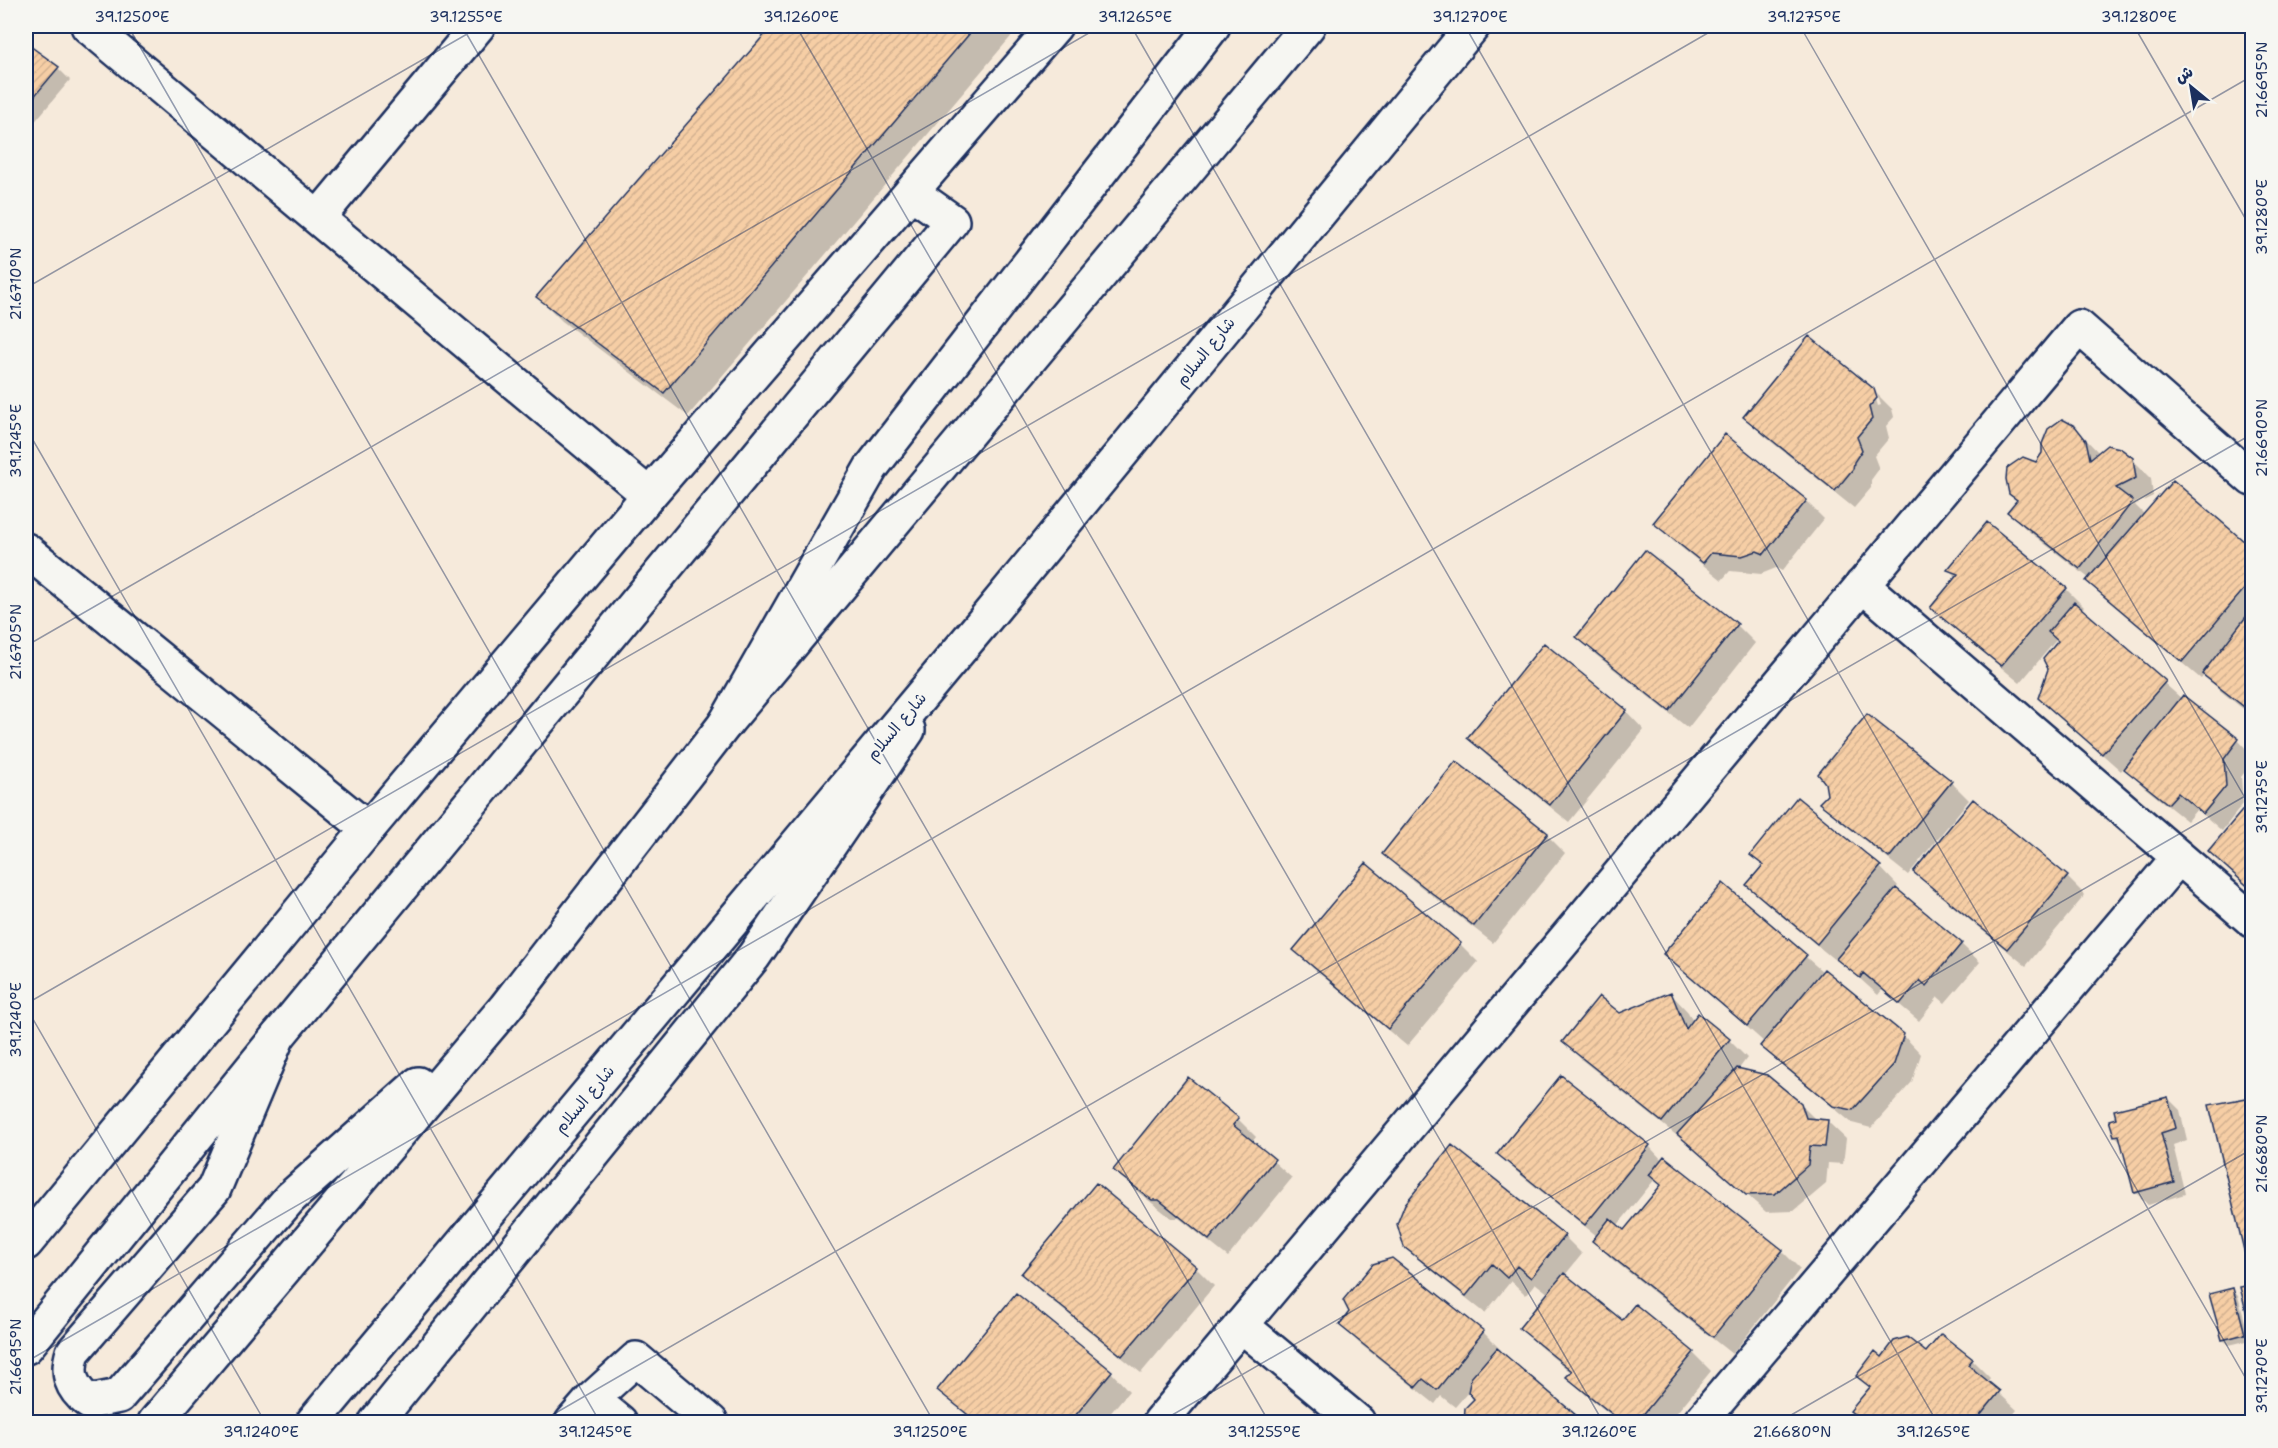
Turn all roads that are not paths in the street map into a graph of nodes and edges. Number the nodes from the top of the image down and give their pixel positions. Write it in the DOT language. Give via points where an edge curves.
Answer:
graph roads {
  1 [pos="88,26"];
  2 [pos="478,26"];
  3 [pos="1055,26"];
  4 [pos="1213,26"];
  5 [pos="1308,26"];
  6 [pos="1473,26"];
  7 [pos="911,192"];
  8 [pos="318,218"];
  9 [pos="2253,479"];
  10 [pos="649,495"];
  11 [pos="30,563"];
  12 [pos="1862,585"];
  13 [pos="978,628"];
  14 [pos="725,724"];
  15 [pos="368,829"];
  16 [pos="2179,857"];
  17 [pos="2253,920"];
  18 [pos="505,1008"];
  19 [pos="278,1036"];
  20 [pos="26,1243"];
  21 [pos="1241,1325"];
  22 [pos="26,1347"];
  23 [pos="582,1411"];
  24 [pos="155,1422"];
  25 [pos="313,1422"];
  26 [pos="376,1422"];
  27 [pos="620,1422"];
  28 [pos="711,1422"];
  29 [pos="1160,1422"];
  30 [pos="1358,1422"];
  31 [pos="1700,1422"];
  1 -- 8 [label="main road"];
  2 -- 8 [label="main road"];
  3 -- 7 [label="main road"];
  4 -- 14 [label="main road" via="871,468"];
  5 -- 14 [label="main road"];
  6 -- 13 [label="main road, شارع السلام"];
  7 -- 10 [label="main road"];
  7 -- 19 [label="main road" via="952,221"];
  8 -- 10 [label="main road"];
  9 -- 12 [label="main road" via="2079,327"];
  10 -- 15 [label="main road"];
  11 -- 15 [label="main road"];
  12 -- 16 [label="main road"];
  12 -- 21 [label="main road"];
  13 -- 25 [label="main road, شارع السلام"];
  13 -- 26 [label="main road" via="754,956"];
  14 -- 18 [label="main road"];
  15 -- 20 [label="main road"];
  16 -- 17 [label="main road"];
  16 -- 31 [label="main road"];
  18 -- 19 [label="main road" via="290,1198 119,1396 89,1402 76,1392 68,1368 73,1352 214,1190"];
  18 -- 24 [label="main road"];
  19 -- 22 [label="main road"];
  21 -- 29 [label="main road"];
  21 -- 30 [label="main road"];
  23 -- 27 [label="main road"];
  23 -- 28 [label="main road" via="636,1359"];
}
